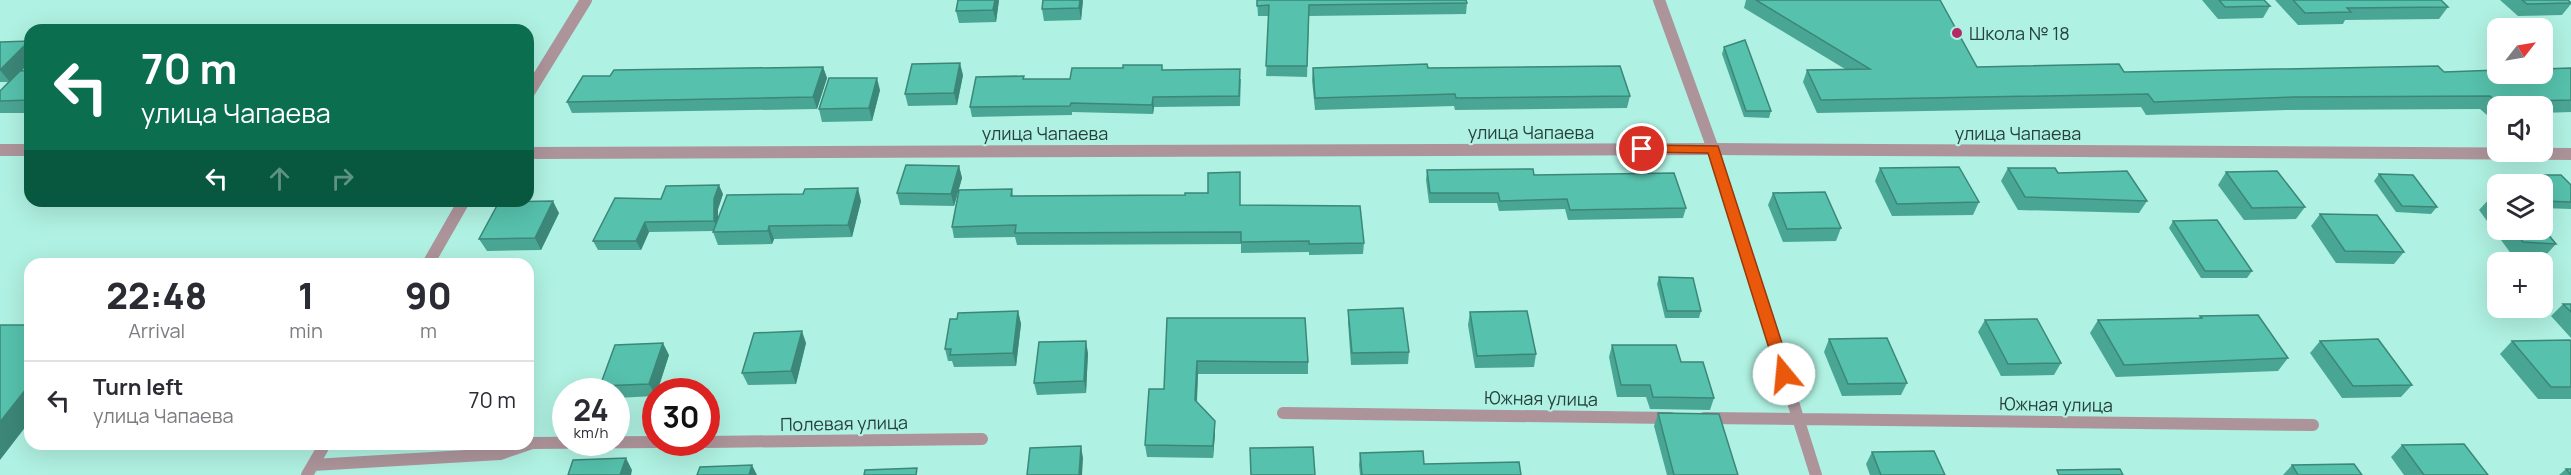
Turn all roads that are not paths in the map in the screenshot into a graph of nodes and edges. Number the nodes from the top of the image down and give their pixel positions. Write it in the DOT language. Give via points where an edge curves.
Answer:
graph roads {
  1 [pos="586,0"];
  2 [pos="1659,0"];
  3 [pos="534,84"];
  4 [pos="1713,149"];
  5 [pos="0,150"];
  6 [pos="24,150"];
  7 [pos="534,153"];
  8 [pos="2571,154"];
  9 [pos="461,207"];
  10 [pos="431,258"];
  11 [pos="1283,413"];
  12 [pos="1798,419"];
  13 [pos="2313,425"];
  14 [pos="982,439"];
  15 [pos="642,442"];
  16 [pos="720,442"];
  17 [pos="534,443"];
  18 [pos="322,450"];
  19 [pos="512,450"];
  20 [pos="310,470"];
  21 [pos="1816,475"];
  1 -- 3 [label="street"];
  2 -- 4 [label="street"];
  4 -- 7 [label="street, улица Чапаева"];
  4 -- 8 [label="street, улица Чапаева"];
  4 -- 12 [label="street"];
  5 -- 6 [label="street"];
  9 -- 10 [label="street"];
  11 -- 12 [label="street, Южная улица"];
  12 -- 13 [label="street, Южная улица"];
  12 -- 21 [label="street"];
  14 -- 16 [label="street, Полевая улица"];
  15 -- 17 [label="street"];
  18 -- 20 [label="street"];
  19 -- 20 [label="street"];
}
